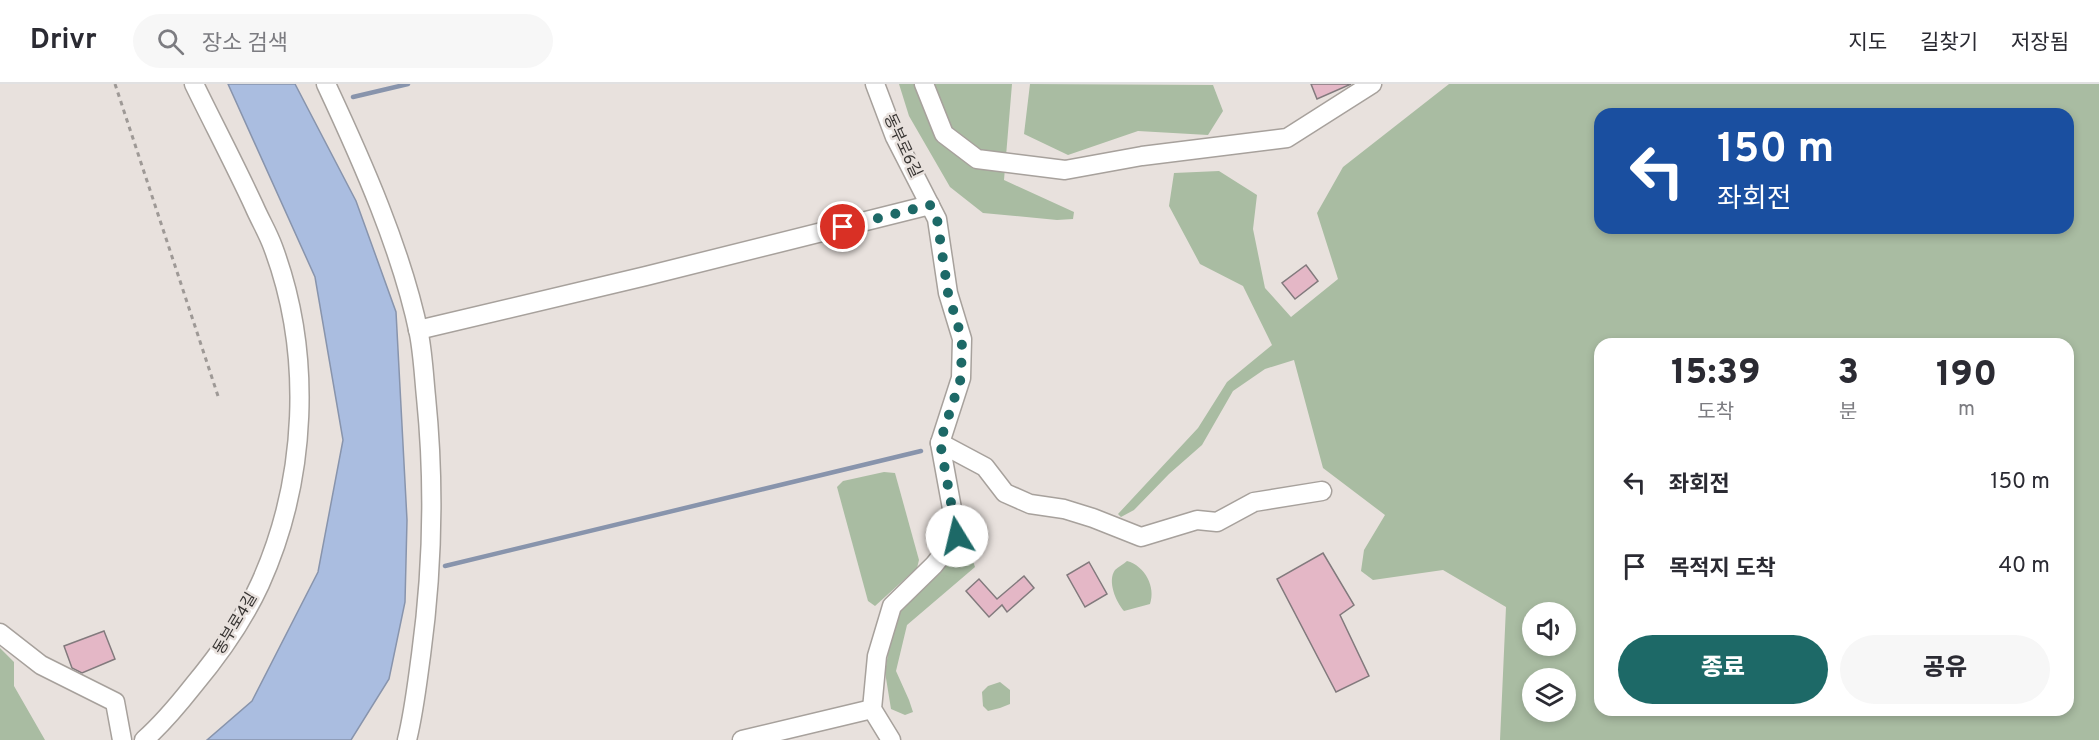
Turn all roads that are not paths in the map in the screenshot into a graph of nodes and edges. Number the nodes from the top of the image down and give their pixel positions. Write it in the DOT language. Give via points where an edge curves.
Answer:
graph roads {
  1 [pos="194,84"];
  2 [pos="326,84"];
  3 [pos="875,84"];
  4 [pos="924,84"];
  5 [pos="1372,84"];
  6 [pos="930,205"];
  7 [pos="418,330"];
  8 [pos="940,442"];
  9 [pos="1322,491"];
  10 [pos="0,633"];
  11 [pos="872,709"];
  12 [pos="122,740"];
  13 [pos="144,740"];
  14 [pos="407,740"];
  15 [pos="742,740"];
  16 [pos="891,740"];
  1 -- 13 [label="lane, 동부로4길" via="273,247 286,291 296,335 300,385 297,442 291,488 259,585 212,663"];
  2 -- 7 [label="lane" via="389,233"];
  3 -- 6 [label="lane, 동부로6길" via="895,137"];
  4 -- 5 [label="lane" via="944,134 977,159 1065,170 1287,138"];
  6 -- 7 [label="lane"];
  6 -- 8 [label="lane, 동부로6길" via="937,219 948,293 962,339 961,378"];
  7 -- 14 [label="lane" via="430,437 432,551 423,645"];
  8 -- 9 [label="lane" via="985,467 1005,493 1030,504 1093,518 1141,537 1197,520 1217,522 1254,502"];
  8 -- 11 [label="lane, 동부로6길" via="957,536 892,606 877,656"];
  10 -- 12 [label="lane" via="40,664 115,702"];
  11 -- 15 [label="lane"];
  11 -- 16 [label="lane"];
}
